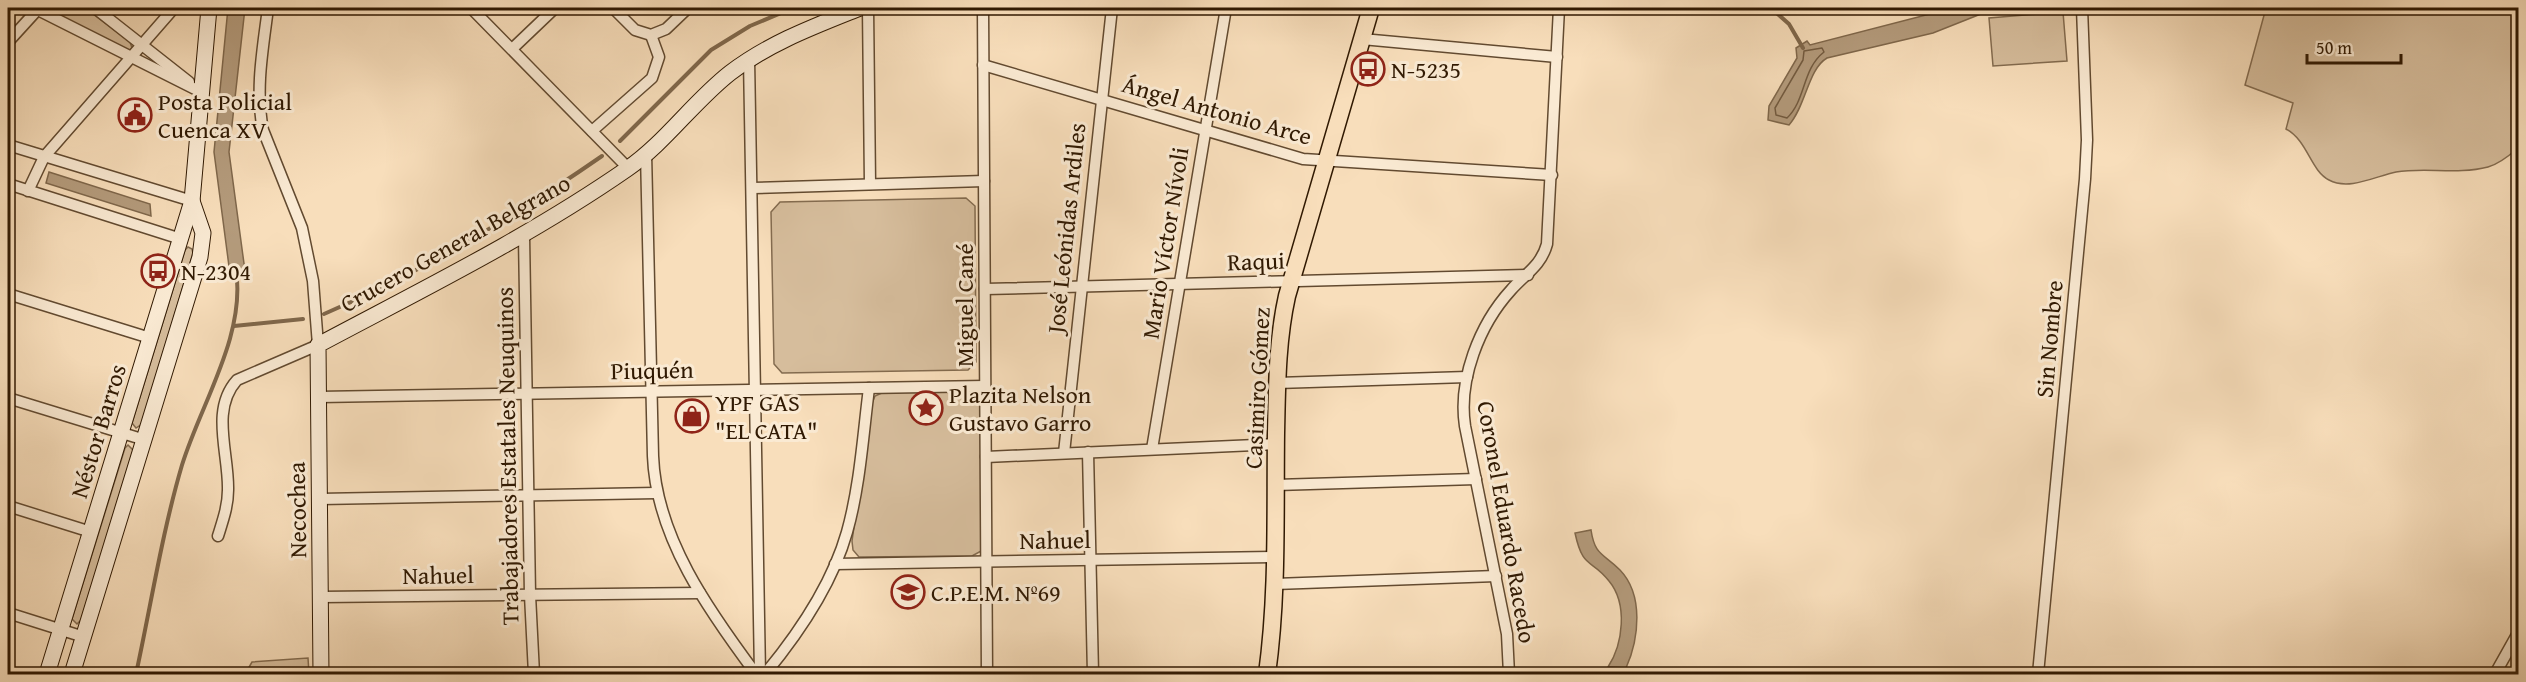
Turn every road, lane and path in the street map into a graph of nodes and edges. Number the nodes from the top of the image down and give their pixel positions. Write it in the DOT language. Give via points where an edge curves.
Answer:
graph roads {
  1 [pos="37,8"];
  2 [pos="95,8"];
  3 [pos="174,8"];
  4 [pos="209,8"];
  5 [pos="268,8"];
  6 [pos="471,8"];
  7 [pos="555,8"];
  8 [pos="614,8"];
  9 [pos="688,8"];
  10 [pos="860,8"];
  11 [pos="868,8"];
  12 [pos="983,8"];
  13 [pos="1112,8"];
  14 [pos="1226,8"];
  15 [pos="1371,8"];
  16 [pos="1559,8"];
  17 [pos="2082,8"];
  18 [pos="651,35"];
  19 [pos="1362,39"];
  20 [pos="8,42"];
  21 [pos="143,44"];
  22 [pos="512,49"];
  23 [pos="1557,57"];
  24 [pos="130,58"];
  25 [pos="749,59"];
  26 [pos="983,65"];
  27 [pos="201,92"];
  28 [pos="1101,98"];
  29 [pos="592,131"];
  30 [pos="1205,131"];
  31 [pos="8,145"];
  32 [pos="646,153"];
  33 [pos="44,157"];
  34 [pos="1326,162"];
  35 [pos="628,168"];
  36 [pos="1552,175"];
  37 [pos="984,181"];
  38 [pos="8,184"];
  39 [pos="870,184"];
  40 [pos="752,188"];
  41 [pos="28,191"];
  42 [pos="192,201"];
  43 [pos="524,236"];
  44 [pos="181,239"];
  45 [pos="1528,275"];
  46 [pos="1292,281"];
  47 [pos="1179,285"];
  48 [pos="1081,287"];
  49 [pos="985,289"];
  50 [pos="8,294"];
  51 [pos="150,338"];
  52 [pos="318,345"];
  53 [pos="1467,377"];
  54 [pos="1277,383"];
  55 [pos="985,386"];
  56 [pos="869,388"];
  57 [pos="755,389"];
  58 [pos="651,391"];
  59 [pos="526,393"];
  60 [pos="319,397"];
  61 [pos="8,398"];
  62 [pos="121,433"];
  63 [pos="144,440"];
  64 [pos="1276,444"];
  65 [pos="1152,449"];
  66 [pos="1088,452"];
  67 [pos="1064,453"];
  68 [pos="986,457"];
  69 [pos="1476,479"];
  70 [pos="1276,485"];
  71 [pos="656,493"];
  72 [pos="528,495"];
  73 [pos="320,499"];
  74 [pos="8,506"];
  75 [pos="91,532"];
  76 [pos="218,536"];
  77 [pos="1275,557"];
  78 [pos="1090,560"];
  79 [pos="986,562"];
  80 [pos="835,564"];
  81 [pos="1496,576"];
  82 [pos="1275,584"];
  83 [pos="700,593"];
  84 [pos="530,595"];
  85 [pos="321,597"];
  86 [pos="8,613"];
  87 [pos="61,629"];
  88 [pos="2518,633"];
  89 [pos="84,637"];
  90 [pos="47,675"];
  91 [pos="72,675"];
  92 [pos="321,675"];
  93 [pos="534,675"];
  94 [pos="756,675"];
  95 [pos="760,675"];
  96 [pos="765,675"];
  97 [pos="987,675"];
  98 [pos="1093,675"];
  99 [pos="1267,675"];
  100 [pos="1509,675"];
  101 [pos="2038,675"];
  102 [pos="2494,675"];
  1 -- 20 [label="street"];
  1 -- 24 [label="street"];
  2 -- 21 [label="street"];
  3 -- 21 [label="street"];
  4 -- 27 [label="street, Néstor Barros"];
  5 -- 52 [label="street" via="259,83 260,114 302,228 313,281"];
  6 -- 22 [label="street"];
  7 -- 22 [label="street"];
  8 -- 18 [label="street" via="635,30"];
  9 -- 18 [label="street" via="666,29"];
  10 -- 25 [label="street, Crucero General Belgrano"];
  11 -- 39 [label="street"];
  12 -- 26 [label="street, Miguel Cané"];
  13 -- 28 [label="street, José Leónidas Ardiles"];
  14 -- 30 [label="street, Mario Víctor Nívoli"];
  15 -- 19 [label="main road, Casimiro Gómez"];
  16 -- 23 [label="street, Coronel Eduardo Racedo"];
  17 -- 101 [label="street, Sin Nombre" via="2086,170"];
  18 -- 29 [label="street" via="658,57 652,78"];
  19 -- 23 [label="street"];
  19 -- 34 [label="main road, Casimiro Gómez"];
  21 -- 24 [label="street"];
  21 -- 27 [label="street"];
  22 -- 29 [label="street"];
  23 -- 36 [label="street, Coronel Eduardo Racedo"];
  24 -- 27 [label="street"];
  24 -- 33 [label="street"];
  25 -- 32 [label="street, Crucero General Belgrano"];
  25 -- 40 [label="street"];
  26 -- 28 [label="street, Ángel Antonio Arce"];
  26 -- 37 [label="street, Miguel Cané"];
  27 -- 42 [label="street, Néstor Barros"];
  28 -- 30 [label="street, Ángel Antonio Arce"];
  28 -- 48 [label="street, José Leónidas Ardiles"];
  29 -- 35 [label="street"];
  30 -- 34 [label="street, Ángel Antonio Arce" via="1293,157"];
  30 -- 47 [label="street, Mario Víctor Nívoli"];
  31 -- 33 [label="street"];
  32 -- 35 [label="street, Crucero General Belgrano"];
  32 -- 58 [label="street"];
  33 -- 41 [label="street"];
  33 -- 42 [label="street"];
  34 -- 36 [label="street, Ángel Antonio Arce"];
  34 -- 46 [label="main road, Casimiro Gómez"];
  35 -- 43 [label="street, Crucero General Belgrano"];
  36 -- 45 [label="street, Coronel Eduardo Racedo" via="1547,244 1540,262"];
  37 -- 39 [label="street"];
  37 -- 49 [label="street, Miguel Cané"];
  38 -- 41 [label="street"];
  39 -- 40 [label="street"];
  40 -- 57 [label="street"];
  41 -- 44 [label="street"];
  42 -- 44 [label="street, Néstor Barros"];
  42 -- 63 [label="street, Néstor Barros" via="202,227 202,251"];
  43 -- 52 [label="street, Crucero General Belgrano"];
  43 -- 59 [label="street, Trabajadores Estatales Neuquinos"];
  44 -- 51 [label="street, Néstor Barros"];
  45 -- 46 [label="street, Raqui"];
  45 -- 53 [label="street, Coronel Eduardo Racedo" via="1493,314"];
  46 -- 47 [label="street, Raqui"];
  46 -- 54 [label="main road, Casimiro Gómez" via="1280,330"];
  47 -- 48 [label="street, Raqui"];
  47 -- 65 [label="street, Mario Víctor Nívoli"];
  48 -- 49 [label="street, Raqui"];
  48 -- 67 [label="street, José Leónidas Ardiles"];
  49 -- 55 [label="street, Miguel Cané"];
  50 -- 51 [label="street"];
  51 -- 62 [label="street, Néstor Barros"];
  52 -- 60 [label="street, Necochea"];
  52 -- 76 [label="street, Crucero General Belgrano" via="237,380 228,390 223,431 227,509"];
  53 -- 54 [label="street"];
  53 -- 69 [label="street, Coronel Eduardo Racedo" via="1463,413"];
  54 -- 64 [label="main road, Casimiro Gómez"];
  55 -- 56 [label="street, Piuquén"];
  55 -- 68 [label="street, Miguel Cané"];
  56 -- 57 [label="street, Piuquén"];
  56 -- 80 [label="street" via="851,515"];
  57 -- 58 [label="street, Piuquén"];
  57 -- 95 [label="street"];
  58 -- 59 [label="street, Piuquén"];
  58 -- 71 [label="street"];
  59 -- 60 [label="street, Piuquén"];
  59 -- 72 [label="street, Trabajadores Estatales Neuquinos"];
  60 -- 73 [label="street, Necochea"];
  61 -- 62 [label="street"];
  62 -- 63 [label="street"];
  62 -- 75 [label="street, Néstor Barros"];
  63 -- 89 [label="street, Néstor Barros"];
  64 -- 65 [label="street"];
  64 -- 70 [label="main road, Casimiro Gómez"];
  65 -- 66 [label="street"];
  66 -- 67 [label="street"];
  66 -- 78 [label="street"];
  67 -- 68 [label="street"];
  68 -- 79 [label="street, Miguel Cané"];
  69 -- 70 [label="street"];
  69 -- 81 [label="street, Coronel Eduardo Racedo"];
  70 -- 77 [label="main road, Casimiro Gómez"];
  71 -- 72 [label="street"];
  71 -- 83 [label="street"];
  72 -- 73 [label="street"];
  72 -- 84 [label="street, Trabajadores Estatales Neuquinos"];
  73 -- 85 [label="street, Necochea"];
  74 -- 75 [label="street"];
  75 -- 87 [label="street, Néstor Barros"];
  77 -- 78 [label="street, Nahuel"];
  77 -- 82 [label="main road, Casimiro Gómez"];
  78 -- 79 [label="street, Nahuel"];
  78 -- 98 [label="street"];
  79 -- 80 [label="street, Nahuel"];
  79 -- 97 [label="street, Miguel Cané"];
  80 -- 96 [label="street" via="804,622"];
  81 -- 82 [label="street"];
  81 -- 100 [label="street, Coronel Eduardo Racedo" via="1509,646"];
  82 -- 99 [label="main road, Casimiro Gómez"];
  83 -- 84 [label="street, Nahuel"];
  83 -- 94 [label="street"];
  84 -- 85 [label="street, Nahuel"];
  84 -- 93 [label="street, Trabajadores Estatales Neuquinos"];
  85 -- 92 [label="street, Necochea"];
  86 -- 87 [label="street"];
  87 -- 89 [label="street"];
  87 -- 90 [label="street, Néstor Barros"];
  88 -- 102 [label="street"];
  89 -- 91 [label="street, Néstor Barros"];
}
